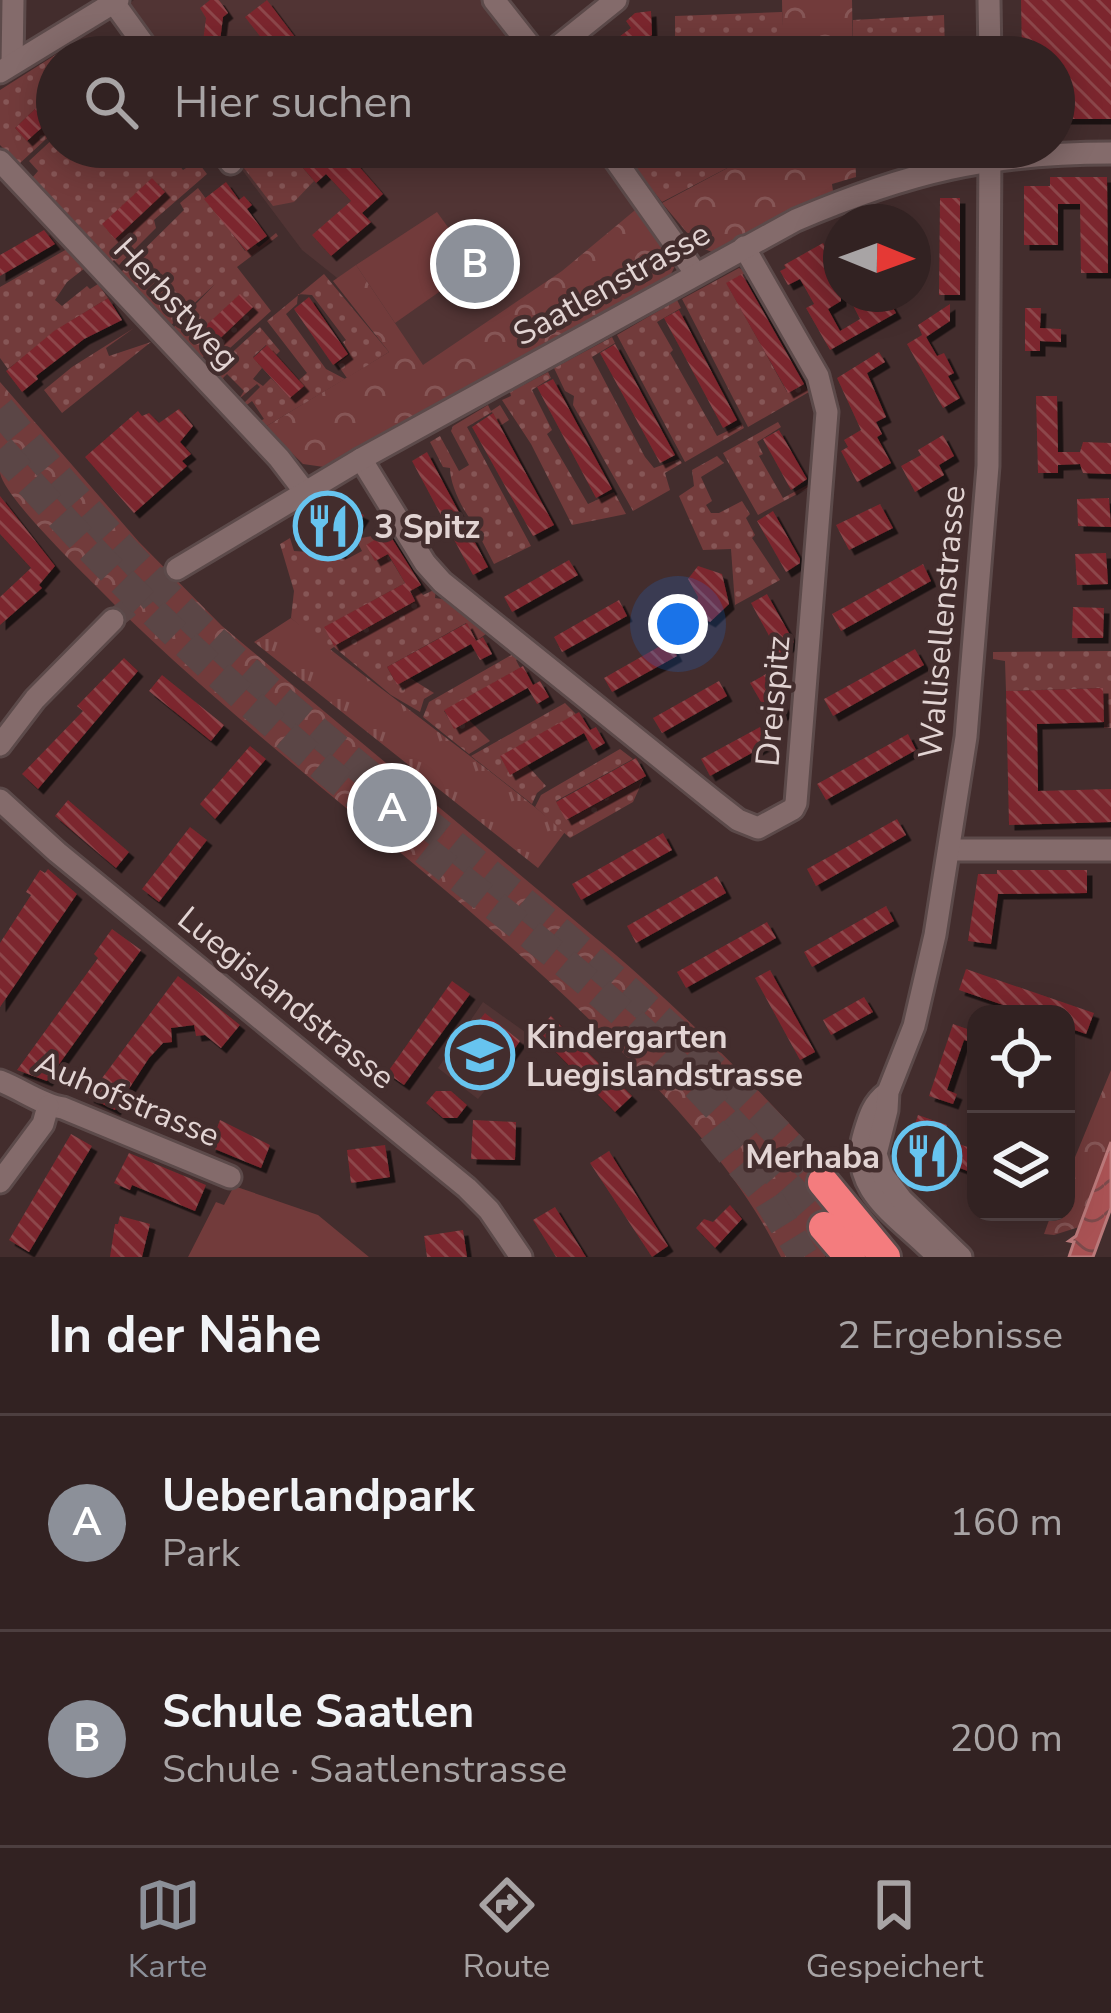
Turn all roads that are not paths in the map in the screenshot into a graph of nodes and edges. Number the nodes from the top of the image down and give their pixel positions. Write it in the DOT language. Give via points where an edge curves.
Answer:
graph roads {
  1 [pos="13,0"];
  2 [pos="494,0"];
  3 [pos="616,0"];
  4 [pos="989,0"];
  5 [pos="116,1"];
  6 [pos="59,36"];
  7 [pos="139,36"];
  8 [pos="524,36"];
  9 [pos="569,36"];
  10 [pos="990,36"];
  11 [pos="36,50"];
  12 [pos="6,68"];
  13 [pos="1075,153"];
  14 [pos="1111,153"];
  15 [pos="0,160"];
  16 [pos="621,168"];
  17 [pos="938,168"];
  18 [pos="990,168"];
  19 [pos="744,247"];
  20 [pos="696,274"];
  21 [pos="362,459"];
  22 [pos="305,492"];
  23 [pos="178,569"];
  24 [pos="113,620"];
  25 [pos="0,745"];
  26 [pos="0,800"];
  27 [pos="950,850"];
  28 [pos="1111,850"];
  29 [pos="0,1081"];
  30 [pos="888,1092"];
  31 [pos="48,1106"];
  32 [pos="230,1177"];
  33 [pos="0,1182"];
  34 [pos="823,1182"];
  35 [pos="521,1257"];
  36 [pos="885,1257"];
  37 [pos="938,1257"];
  38 [pos="961,1257"];
  1 -- 12 [label="street"];
  2 -- 8 [label="street"];
  3 -- 9 [label="street"];
  4 -- 10 [label="street"];
  5 -- 6 [label="street"];
  5 -- 7 [label="street"];
  11 -- 12 [label="street"];
  13 -- 14 [label="street, Saatlenstrasse"];
  15 -- 22 [label="street, Herbstweg"];
  16 -- 20 [label="street"];
  17 -- 19 [label="street, Saatlenstrasse"];
  18 -- 27 [label="street, Wallisellenstrasse" via="988,466"];
  19 -- 20 [label="street, Saatlenstrasse"];
  19 -- 21 [label="street, Dreispitz" via="824,391 827,427 796,803 758,828 442,582"];
  20 -- 21 [label="street, Saatlenstrasse"];
  21 -- 22 [label="street, Saatlenstrasse"];
  22 -- 23 [label="street, Saatlenstrasse"];
  24 -- 25 [label="street"];
  26 -- 35 [label="street, Luegislandstrasse" via="467,1188"];
  27 -- 28 [label="street"];
  27 -- 30 [label="street, Wallisellenstrasse" via="914,1025"];
  29 -- 31 [label="street, Auhofstrasse"];
  30 -- 37 [label="street, Wallisellenstrasse" via="869,1118 859,1151 862,1177"];
  30 -- 38 [label="street, Wallisellenstrasse" via="879,1167"];
  31 -- 32 [label="street, Auhofstrasse"];
  31 -- 33 [label="street"];
  34 -- 36 [label="highway"];
}
